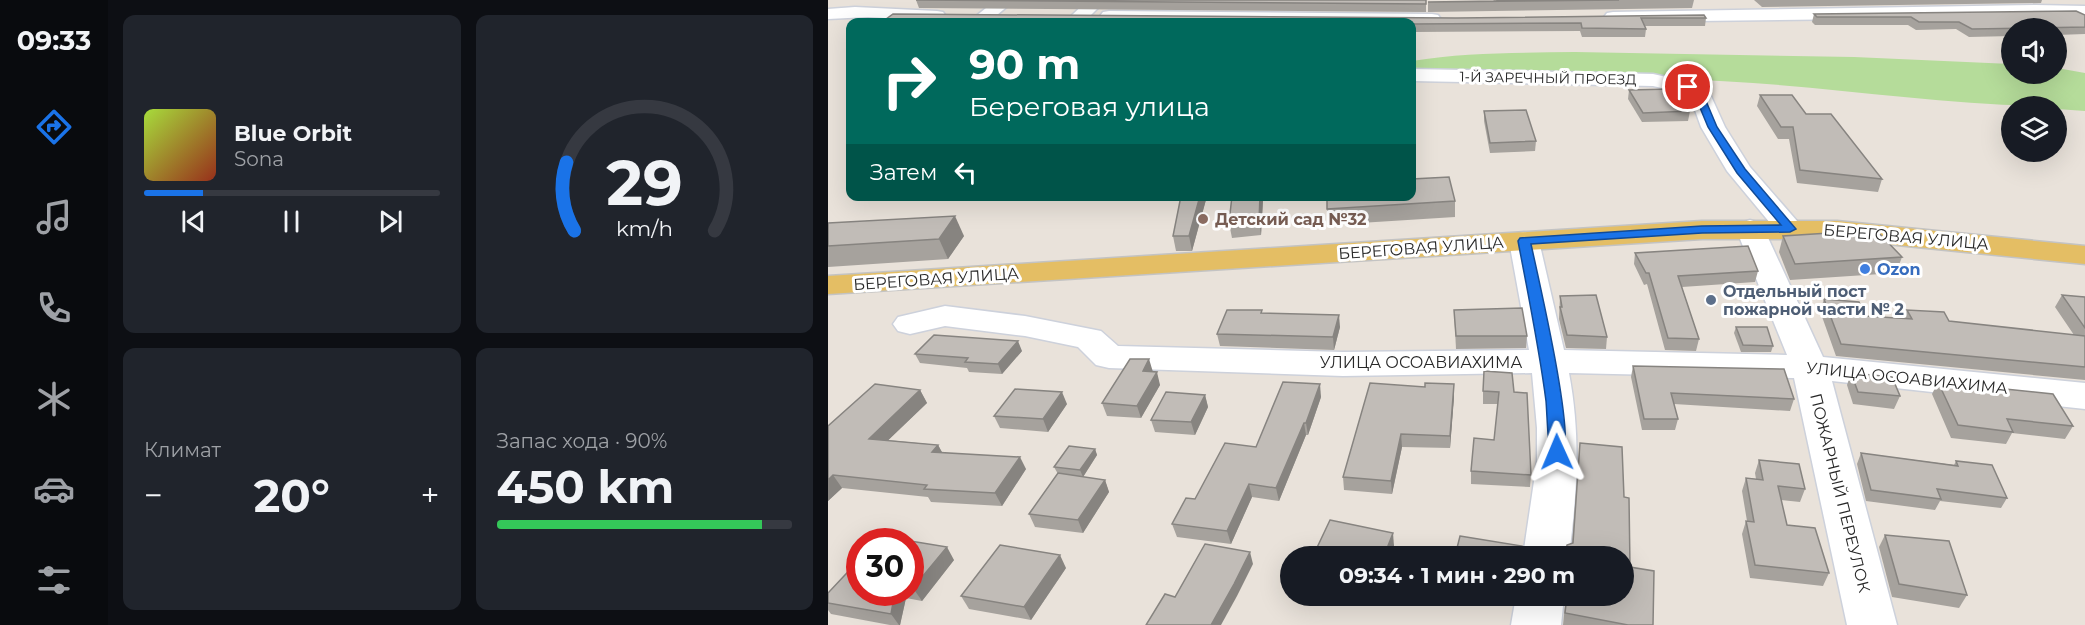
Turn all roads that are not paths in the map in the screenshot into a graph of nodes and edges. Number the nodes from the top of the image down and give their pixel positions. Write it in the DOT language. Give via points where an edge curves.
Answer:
graph roads {
  1 [pos="1098,0"];
  2 [pos="1008,8"];
  3 [pos="2085,11"];
  4 [pos="1378,13"];
  5 [pos="828,14"];
  6 [pos="1598,17"];
  7 [pos="1447,19"];
  8 [pos="1416,75"];
  9 [pos="1750,229"];
  10 [pos="1790,229"];
  11 [pos="1524,241"];
  12 [pos="2085,255"];
  13 [pos="828,285"];
  14 [pos="910,324"];
  15 [pos="1548,362"];
  16 [pos="1810,368"];
  17 [pos="2085,396"];
  18 [pos="1548,546"];
  19 [pos="1539,606"];
  20 [pos="1536,625"];
  21 [pos="1872,625"];
  1 -- 4 [label="street" via="1074,16"];
  2 -- 5 [label="street" via="985,16 897,15 859,10"];
  3 -- 6 [label="street"];
  4 -- 7 [label="street"];
  8 -- 10 [label="street, 1-Й ЗАРЕЧНЫЙ ПРОЕЗД" via="1653,80 1688,87 1700,96 1713,127 1740,171"];
  9 -- 10 [label="main road, БЕРЕГОВАЯ УЛИЦА"];
  9 -- 11 [label="main road, БЕРЕГОВАЯ УЛИЦА"];
  9 -- 16 [label="street, ПОЖАРНЫЙ ПЕРЕУЛОК"];
  10 -- 12 [label="main road, БЕРЕГОВАЯ УЛИЦА" via="1940,239"];
  11 -- 13 [label="main road, БЕРЕГОВАЯ УЛИЦА"];
  11 -- 15 [label="street"];
  14 -- 15 [label="street, УЛИЦА ОСОАВИАХИМА" via="945,316 1025,326 1089,339 1109,357 1343,364"];
  15 -- 16 [label="street, УЛИЦА ОСОАВИАХИМА"];
  15 -- 18 [label="street" via="1557,428 1556,499"];
  16 -- 17 [label="street, УЛИЦА ОСОАВИАХИМА"];
  16 -- 21 [label="street, ПОЖАРНЫЙ ПЕРЕУЛОК"];
  19 -- 20 [label="street"];
}
